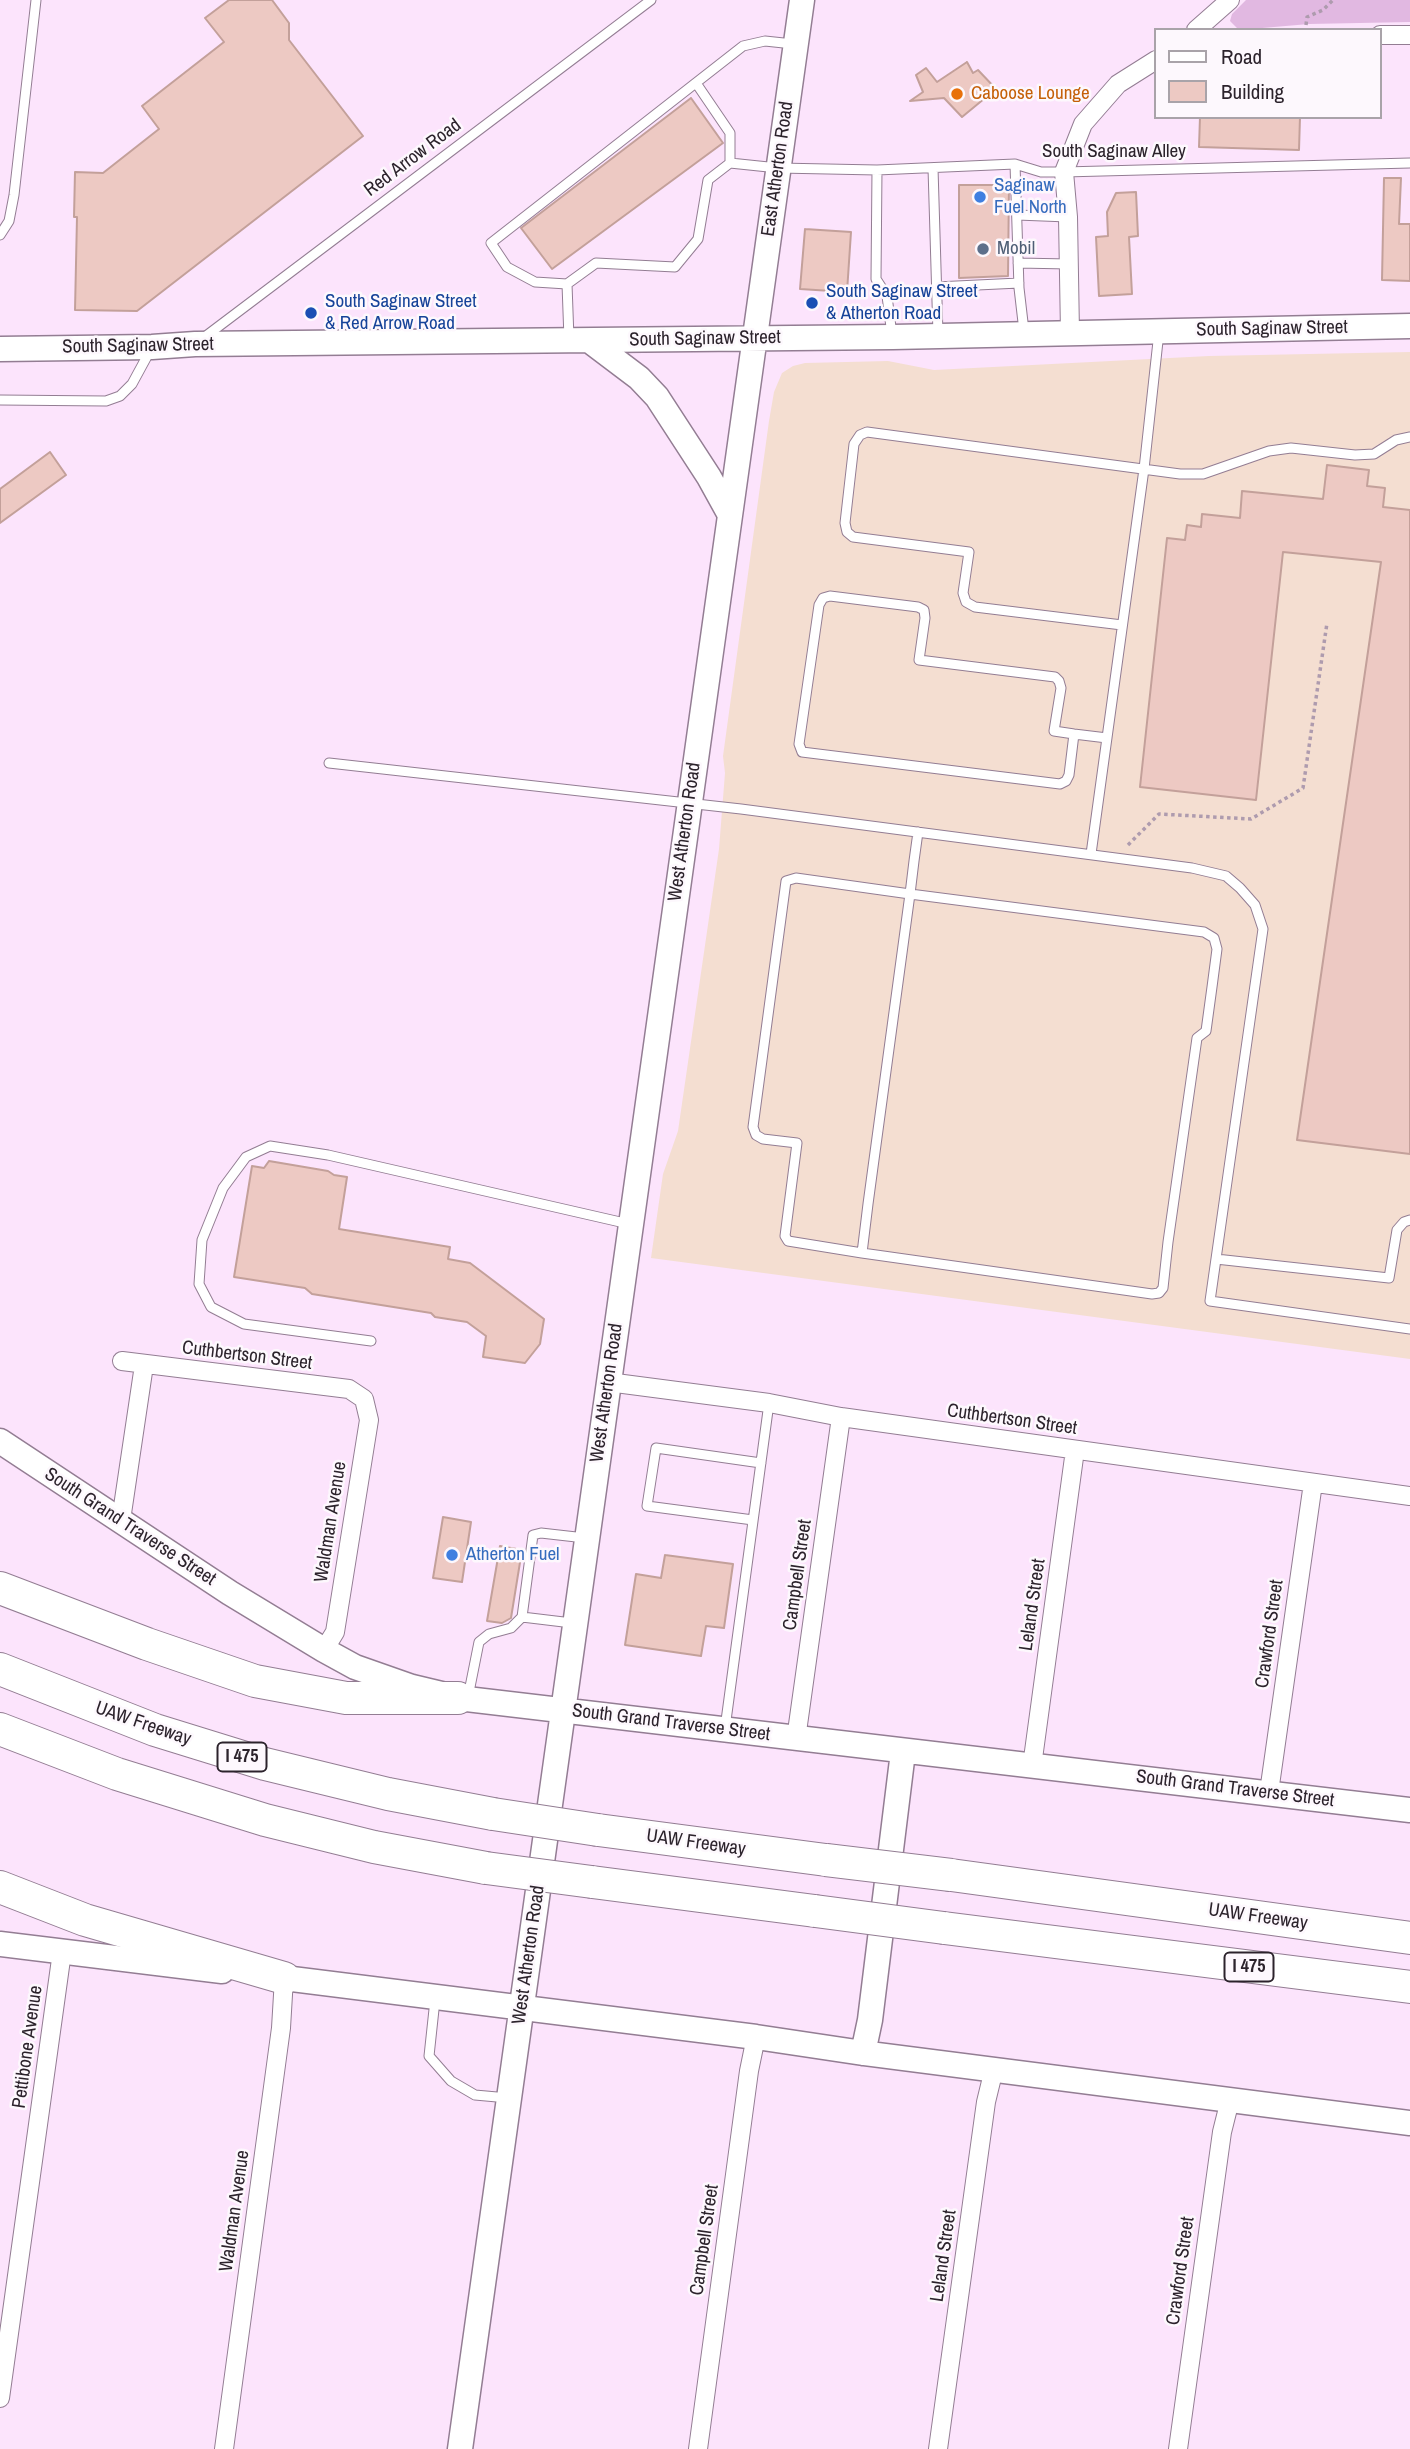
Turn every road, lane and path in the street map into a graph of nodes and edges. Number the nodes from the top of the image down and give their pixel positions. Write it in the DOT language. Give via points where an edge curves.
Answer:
graph roads {
  1 [pos="36,0"];
  2 [pos="651,0"];
  3 [pos="802,0"];
  4 [pos="1230,0"];
  5 [pos="1333,0"];
  6 [pos="1306,24"];
  7 [pos="1198,28"];
  8 [pos="1410,35"];
  9 [pos="1382,36"];
  10 [pos="796,45"];
  11 [pos="1154,62"];
  12 [pos="696,83"];
  13 [pos="730,163"];
  14 [pos="1410,163"];
  15 [pos="1015,164"];
  16 [pos="778,168"];
  17 [pos="933,168"];
  18 [pos="877,170"];
  19 [pos="1064,172"];
  20 [pos="1017,215"];
  21 [pos="1068,216"];
  22 [pos="0,235"];
  23 [pos="1018,263"];
  24 [pos="1069,264"];
  25 [pos="1019,283"];
  26 [pos="567,284"];
  27 [pos="936,287"];
  28 [pos="1410,326"];
  29 [pos="1159,331"];
  30 [pos="1024,333"];
  31 [pos="1070,333"];
  32 [pos="938,334"];
  33 [pos="893,337"];
  34 [pos="755,338"];
  35 [pos="580,341"];
  36 [pos="195,344"];
  37 [pos="152,347"];
  38 [pos="0,349"];
  39 [pos="0,400"];
  40 [pos="1410,436"];
  41 [pos="1144,469"];
  42 [pos="730,515"];
  43 [pos="1327,622"];
  44 [pos="1122,625"];
  45 [pos="1074,733"];
  46 [pos="1107,738"];
  47 [pos="329,763"];
  48 [pos="690,803"];
  49 [pos="918,832"];
  50 [pos="1128,845"];
  51 [pos="1091,854"];
  52 [pos="910,894"];
  53 [pos="1410,1220"];
  54 [pos="631,1224"];
  55 [pos="862,1253"];
  56 [pos="1216,1259"];
  57 [pos="1410,1329"];
  58 [pos="371,1341"];
  59 [pos="122,1362"];
  60 [pos="144,1365"];
  61 [pos="608,1382"];
  62 [pos="364,1399"];
  63 [pos="769,1403"];
  64 [pos="841,1417"];
  65 [pos="0,1441"];
  66 [pos="1075,1450"];
  67 [pos="761,1463"];
  68 [pos="1313,1483"];
  69 [pos="1410,1496"];
  70 [pos="121,1520"];
  71 [pos="753,1520"];
  72 [pos="587,1538"];
  73 [pos="0,1588"];
  74 [pos="522,1617"];
  75 [pos="575,1624"];
  76 [pos="324,1650"];
  77 [pos="0,1670"];
  78 [pos="463,1699"];
  79 [pos="563,1710"];
  80 [pos="0,1729"];
  81 [pos="725,1730"];
  82 [pos="796,1739"];
  83 [pos="904,1752"];
  84 [pos="1032,1766"];
  85 [pos="1269,1792"];
  86 [pos="1410,1810"];
  87 [pos="0,1887"];
  88 [pos="1119,1897"];
  89 [pos="1410,1918"];
  90 [pos="1410,1938"];
  91 [pos="0,1944"];
  92 [pos="1089,1947"];
  93 [pos="62,1952"];
  94 [pos="284,1978"];
  95 [pos="1410,1987"];
  96 [pos="436,1998"];
  97 [pos="1410,2006"];
  98 [pos="521,2009"];
  99 [pos="756,2037"];
  100 [pos="863,2053"];
  101 [pos="994,2069"];
  102 [pos="508,2098"];
  103 [pos="1230,2100"];
  104 [pos="1410,2123"];
  105 [pos="0,2398"];
  106 [pos="225,2449"];
  107 [pos="460,2449"];
  108 [pos="698,2449"];
  109 [pos="938,2449"];
  110 [pos="1178,2449"];
  1 -- 22 [label="lane" via="14,195 9,221"];
  2 -- 36 [label="lane, Red Arrow Road"];
  3 -- 10 [label="main road, East Atherton Road"];
  4 -- 7 [label="street"];
  5 -- 6 [label="path" via="1307,17"];
  8 -- 9 [label="street"];
  10 -- 12 [label="lane" via="765,41 743,46"];
  10 -- 16 [label="main road, East Atherton Road"];
  11 -- 19 [label="street" via="1118,84 1083,124"];
  12 -- 13 [label="lane" via="730,133"];
  12 -- 26 [label="lane" via="491,243 507,267 535,282"];
  13 -- 16 [label="lane, South Saginaw Alley"];
  13 -- 26 [label="lane" via="708,180 698,239 675,267 596,264"];
  14 -- 19 [label="lane, South Saginaw Alley"];
  15 -- 17 [label="lane, South Saginaw Alley"];
  15 -- 19 [label="lane, South Saginaw Alley" via="1041,172"];
  15 -- 20 [label="lane"];
  16 -- 18 [label="lane, South Saginaw Alley"];
  16 -- 34 [label="main road, East Atherton Road"];
  17 -- 18 [label="lane, South Saginaw Alley"];
  17 -- 27 [label="lane"];
  18 -- 33 [label="lane" via="876,279 887,296"];
  19 -- 21 [label="street"];
  20 -- 21 [label="lane"];
  20 -- 23 [label="lane"];
  21 -- 24 [label="street"];
  23 -- 24 [label="lane"];
  23 -- 25 [label="lane"];
  24 -- 31 [label="street"];
  25 -- 27 [label="lane"];
  25 -- 30 [label="lane"];
  26 -- 35 [label="lane"];
  27 -- 32 [label="lane"];
  28 -- 29 [label="main road, South Saginaw Street"];
  29 -- 31 [label="main road, South Saginaw Street"];
  29 -- 41 [label="lane"];
  30 -- 31 [label="main road, South Saginaw Street"];
  30 -- 32 [label="main road, South Saginaw Street"];
  32 -- 33 [label="main road, South Saginaw Street"];
  33 -- 34 [label="main road, South Saginaw Street"];
  34 -- 35 [label="main road, South Saginaw Street"];
  34 -- 42 [label="main road, West Atherton Road"];
  35 -- 36 [label="main road, South Saginaw Street"];
  35 -- 42 [label="main road" via="639,378 657,397"];
  36 -- 37 [label="main road, South Saginaw Street"];
  37 -- 38 [label="main road, South Saginaw Street"];
  37 -- 39 [label="lane" via="132,384 106,401"];
  40 -- 41 [label="lane" via="1374,454 1291,448 1203,474"];
  41 -- 44 [label="lane"];
  41 -- 44 [label="lane" via="867,432 855,444 845,523 853,537 969,552 963,593 966,602 975,607"];
  42 -- 48 [label="main road, West Atherton Road"];
  43 -- 50 [label="path" via="1303,788 1251,819 1159,814"];
  44 -- 46 [label="lane"];
  45 -- 45 [label="lane" via="1054,731 1061,688 1055,677 919,660 924,610 830,596 819,605 799,744 802,752 1060,784 1069,775"];
  45 -- 46 [label="lane"];
  46 -- 51 [label="lane"];
  47 -- 48 [label="lane"];
  48 -- 49 [label="lane"];
  48 -- 54 [label="main road, West Atherton Road"];
  49 -- 51 [label="lane"];
  49 -- 52 [label="lane"];
  51 -- 56 [label="lane" via="1226,876 1255,905 1263,929"];
  52 -- 55 [label="lane"];
  52 -- 55 [label="lane" via="796,878 786,881 753,1127 763,1139 797,1143 788,1241"];
  52 -- 55 [label="lane" via="1204,932 1214,938 1217,949 1212,987 1206,1031 1197,1038 1159,1293"];
  53 -- 56 [label="lane" via="1397,1230 1389,1278"];
  54 -- 58 [label="lane" via="328,1155 270,1146 246,1157 223,1188 202,1240 199,1284 211,1307 244,1324"];
  54 -- 61 [label="main road, West Atherton Road"];
  56 -- 57 [label="lane" via="1210,1301"];
  59 -- 60 [label="street, Cuthbertson Street"];
  60 -- 62 [label="street, Cuthbertson Street" via="349,1389"];
  60 -- 70 [label="street"];
  61 -- 63 [label="street, Cuthbertson Street"];
  61 -- 72 [label="main road, West Atherton Road"];
  62 -- 76 [label="street, Waldman Avenue" via="369,1420 335,1632"];
  63 -- 64 [label="street, Cuthbertson Street"];
  63 -- 67 [label="lane"];
  64 -- 66 [label="street, Cuthbertson Street"];
  64 -- 82 [label="street, Campbell Street"];
  65 -- 70 [label="main road, South Grand Traverse Street"];
  66 -- 68 [label="street, Cuthbertson Street"];
  66 -- 84 [label="street, Leland Street"];
  67 -- 71 [label="lane"];
  67 -- 71 [label="lane" via="656,1448 647,1506"];
  68 -- 69 [label="street, Cuthbertson Street"];
  68 -- 85 [label="street, Crawford Street"];
  70 -- 76 [label="main road, South Grand Traverse Street"];
  71 -- 81 [label="lane"];
  72 -- 74 [label="lane" via="533,1535"];
  72 -- 75 [label="main road, West Atherton Road"];
  73 -- 78 [label="highway" via="178,1656 284,1688 346,1698"];
  74 -- 75 [label="lane"];
  74 -- 78 [label="lane" via="511,1628 479,1642"];
  75 -- 79 [label="main road, West Atherton Road"];
  76 -- 78 [label="main road, South Grand Traverse Street" via="384,1678"];
  77 -- 88 [label="highway, UAW Freeway / I 475, bridge" via="155,1730 351,1786 598,1830"];
  78 -- 79 [label="main road, South Grand Traverse Street"];
  79 -- 81 [label="main road, South Grand Traverse Street"];
  79 -- 98 [label="main road, West Atherton Road"];
  80 -- 92 [label="highway, I 475, bridge" via="117,1774 265,1820 374,1847 486,1868"];
  81 -- 82 [label="main road, South Grand Traverse Street"];
  82 -- 83 [label="main road, South Grand Traverse Street"];
  83 -- 84 [label="main road, South Grand Traverse Street"];
  83 -- 100 [label="main road"];
  84 -- 85 [label="main road, South Grand Traverse Street"];
  85 -- 86 [label="main road, South Grand Traverse Street"];
  87 -- 94 [label="highway" via="85,1920"];
  88 -- 89 [label="highway"];
  88 -- 90 [label="highway, UAW Freeway / I 475"];
  91 -- 93 [label="main road"];
  92 -- 95 [label="highway, I 475"];
  92 -- 97 [label="highway"];
  93 -- 94 [label="main road"];
  93 -- 105 [label="street, Pettibone Avenue"];
  94 -- 96 [label="main road"];
  94 -- 106 [label="street, Waldman Avenue"];
  96 -- 98 [label="main road"];
  96 -- 102 [label="lane" via="429,2056 451,2081 475,2095"];
  98 -- 99 [label="main road"];
  98 -- 102 [label="main road, West Atherton Road"];
  99 -- 100 [label="main road"];
  99 -- 108 [label="street, Campbell Street"];
  100 -- 101 [label="main road"];
  101 -- 103 [label="main road"];
  101 -- 109 [label="street, Leland Street"];
  102 -- 107 [label="main road, West Atherton Road"];
  103 -- 104 [label="main road"];
  103 -- 110 [label="street, Crawford Street"];
}
